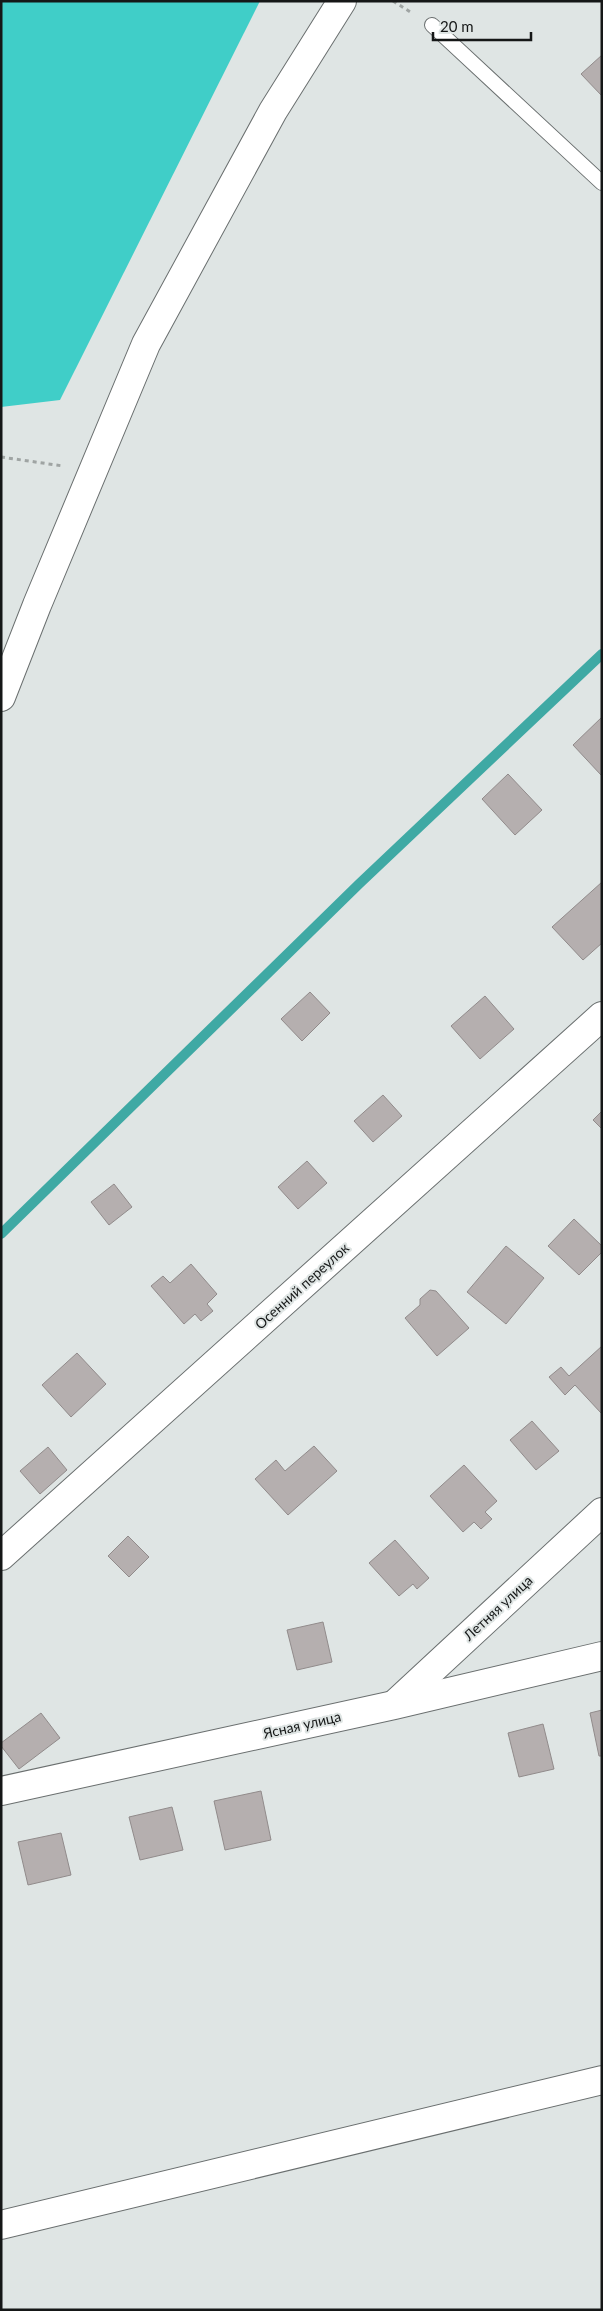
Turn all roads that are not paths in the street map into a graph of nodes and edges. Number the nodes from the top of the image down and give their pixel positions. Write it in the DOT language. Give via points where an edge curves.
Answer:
graph roads {
  1 [pos="342,1"];
  2 [pos="432,25"];
  3 [pos="602,183"];
  4 [pos="1,697"];
  5 [pos="602,1016"];
  6 [pos="602,1512"];
  7 [pos="1,1556"];
  8 [pos="602,1656"];
  9 [pos="394,1705"];
  10 [pos="1,1791"];
  11 [pos="602,2080"];
  12 [pos="1,2225"];
  1 -- 4 [label="street" via="273,111 146,344"];
  2 -- 3 [label="lane"];
  5 -- 7 [label="street, Осенний переулок"];
  6 -- 9 [label="street, Летняя улица"];
  8 -- 9 [label="street, Ясная улица"];
  9 -- 10 [label="street, Ясная улица"];
  11 -- 12 [label="street"];
}
